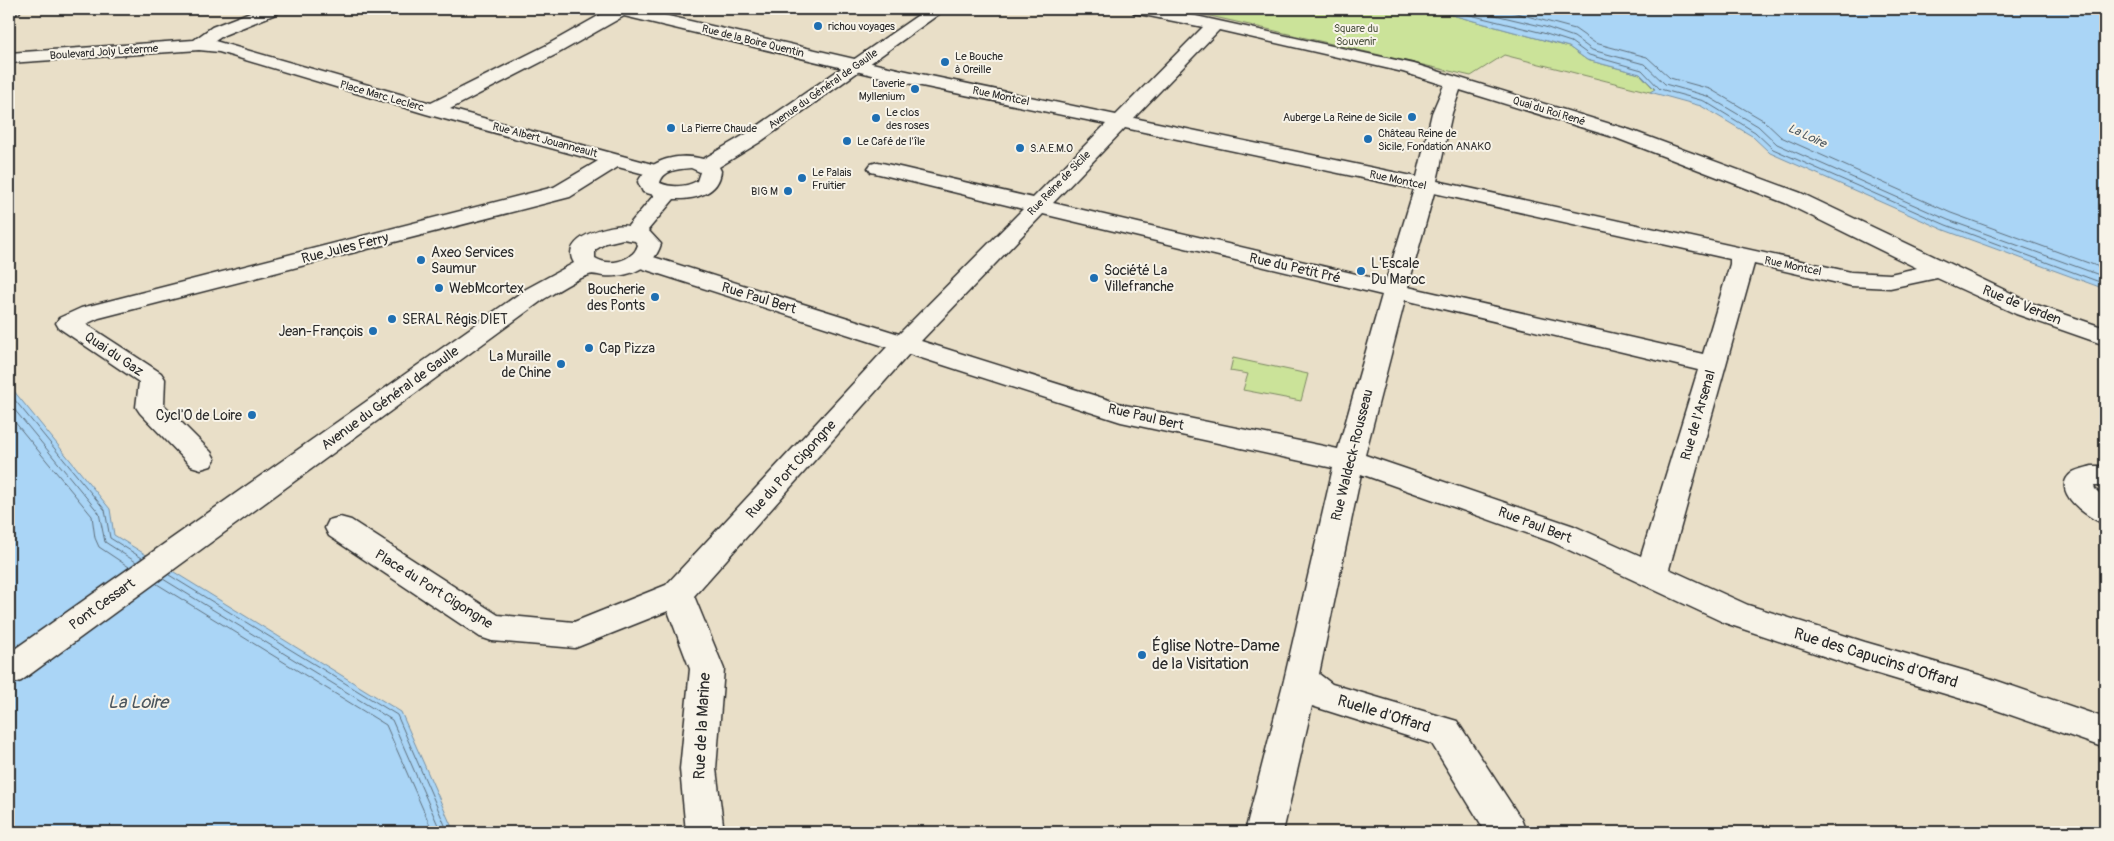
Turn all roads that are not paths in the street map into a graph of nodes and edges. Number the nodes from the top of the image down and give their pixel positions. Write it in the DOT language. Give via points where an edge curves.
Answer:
graph roads {
  1 [pos="13,9"];
  2 [pos="272,9"];
  3 [pos="621,9"];
  4 [pos="938,9"];
  5 [pos="1140,9"];
  6 [pos="9,10"];
  7 [pos="1215,24"];
  8 [pos="199,45"];
  9 [pos="9,58"];
  10 [pos="856,65"];
  11 [pos="1455,82"];
  12 [pos="433,110"];
  13 [pos="1118,121"];
  14 [pos="616,159"];
  15 [pos="706,166"];
  16 [pos="878,168"];
  17 [pos="656,171"];
  18 [pos="1425,185"];
  19 [pos="667,193"];
  20 [pos="1038,205"];
  21 [pos="634,233"];
  22 [pos="1741,255"];
  23 [pos="640,260"];
  24 [pos="589,265"];
  25 [pos="1940,270"];
  26 [pos="1395,291"];
  27 [pos="68,322"];
  28 [pos="2105,337"];
  29 [pos="904,344"];
  30 [pos="1712,365"];
  31 [pos="202,459"];
  32 [pos="1349,460"];
  33 [pos="2105,476"];
  34 [pos="2105,513"];
  35 [pos="340,528"];
  36 [pos="195,537"];
  37 [pos="1651,575"];
  38 [pos="677,594"];
  39 [pos="9,671"];
  40 [pos="1301,680"];
  41 [pos="2105,734"];
  42 [pos="705,832"];
  43 [pos="1264,832"];
  44 [pos="1506,832"];
  1 -- 6 [label="street"];
  2 -- 8 [label="street" via="218,32"];
  3 -- 10 [label="street, Rue de la Boire Quentin"];
  3 -- 12 [label="street, Place Marc Leclerc" via="551,50"];
  4 -- 10 [label="street, Avenue du Général de Gaulle"];
  5 -- 7 [label="street, Quai du Roi René"];
  7 -- 11 [label="street, Quai du Roi René"];
  7 -- 13 [label="street, Rue Reine de Sicile"];
  8 -- 9 [label="street, Boulevard Joly Leterme"];
  8 -- 12 [label="street, Place Marc Leclerc" via="221,47"];
  10 -- 13 [label="street, Rue Montcel"];
  10 -- 15 [label="street, Avenue du Général de Gaulle" via="753,138"];
  11 -- 18 [label="street, Rue Waldeck-Rousseau" via="1442,113"];
  11 -- 25 [label="street, Quai du Roi René" via="1623,134 1793,198"];
  12 -- 14 [label="street, Rue Albert Jouanneault"];
  13 -- 18 [label="street, Rue Montcel"];
  13 -- 20 [label="street, Rue Reine de Sicile"];
  14 -- 17 [label="street, Rue Albert Jouanneault"];
  14 -- 27 [label="street, Rue Jules Ferry" via="562,192"];
  15 -- 17 [label="street" via="681,163"];
  15 -- 19 [label="street" via="712,176 701,187 678,194"];
  16 -- 20 [label="street, Rue du Petit Pré"];
  17 -- 19 [label="street" via="649,182 651,187"];
  18 -- 22 [label="street, Rue Montcel"];
  18 -- 26 [label="street, Rue Waldeck-Rousseau"];
  19 -- 21 [label="street"];
  20 -- 26 [label="street, Rue du Petit Pré"];
  20 -- 29 [label="street, Rue Reine de Sicile"];
  21 -- 23 [label="street" via="642,235 650,244"];
  21 -- 24 [label="street" via="612,234 592,242 582,254"];
  22 -- 25 [label="street, Rue Montcel" via="1851,278 1890,281"];
  22 -- 30 [label="street, Rue de l'Arsenal" via="1742,264"];
  23 -- 24 [label="street" via="614,268"];
  23 -- 29 [label="street, Rue Paul Bert"];
  24 -- 36 [label="street, Avenue du Général de Gaulle" via="535,294"];
  25 -- 28 [label="street, Rue de Verden" via="2025,309"];
  26 -- 30 [label="street, Rue du Petit Pré"];
  26 -- 32 [label="street, Rue Waldeck-Rousseau"];
  27 -- 31 [label="street, Quai du Gaz" via="152,379 150,407"];
  29 -- 32 [label="street, Rue Paul Bert" via="1121,413"];
  29 -- 38 [label="street, Rue du Port Cigongne"];
  30 -- 37 [label="street, Rue de l'Arsenal"];
  32 -- 37 [label="street, Rue Paul Bert" via="1563,534"];
  32 -- 40 [label="street, Rue Waldeck-Rousseau"];
  33 -- 34 [label="street" via="2086,477 2078,487 2088,502"];
  35 -- 38 [label="street, Place du Port Cigongne" via="492,628 575,635"];
  36 -- 39 [label="street, Pont Cessart"];
  37 -- 41 [label="street, Rue des Capucins d'Offard" via="1737,614 1983,691"];
  38 -- 42 [label="street, Rue de la Marine" via="707,669 698,769"];
  40 -- 43 [label="street, Rue Waldeck-Rousseau"];
  40 -- 44 [label="street, Ruelle d'Offard" via="1321,695 1444,732"];
}
